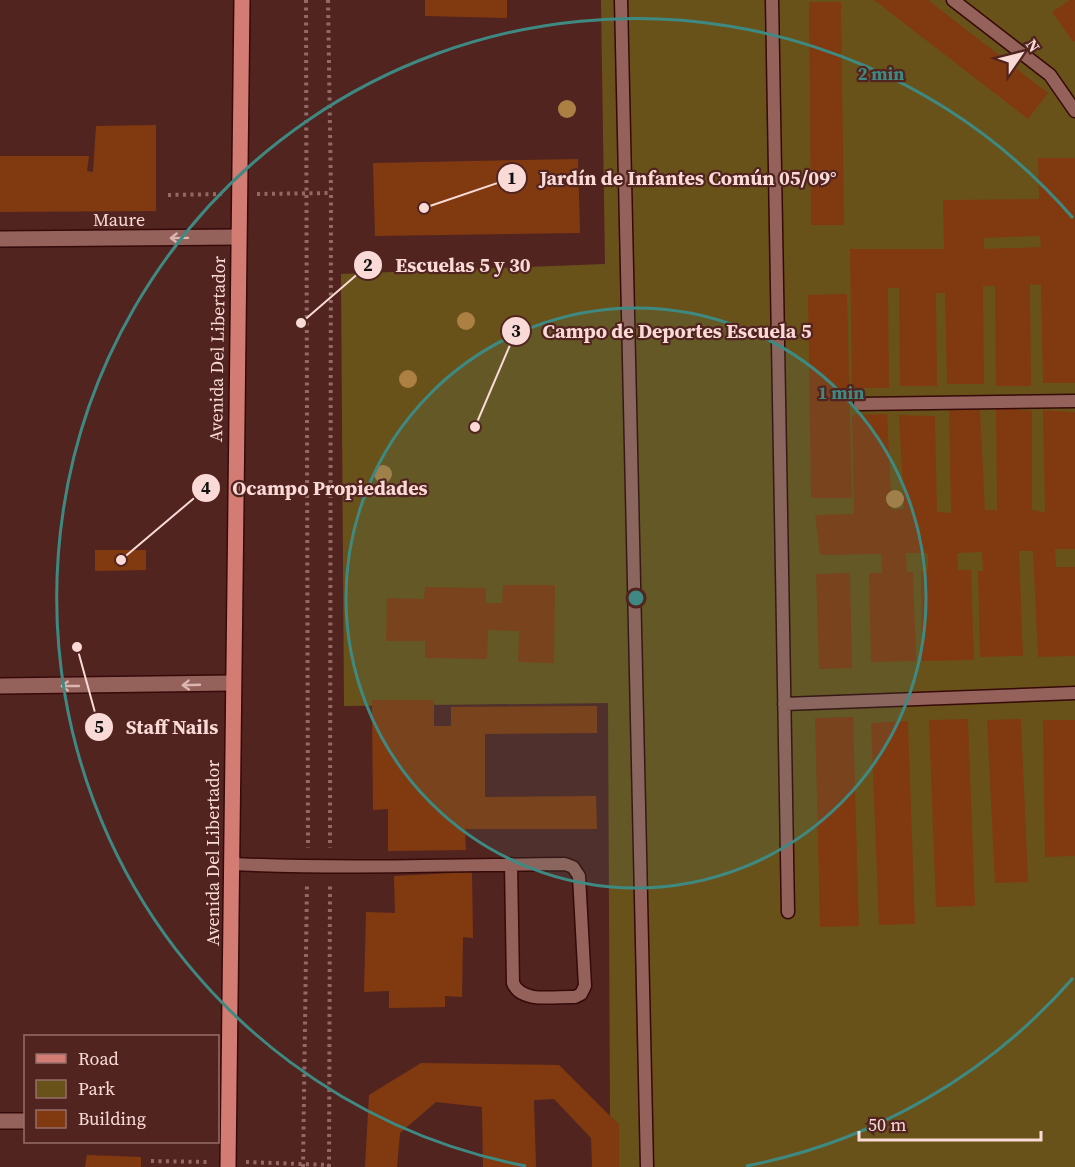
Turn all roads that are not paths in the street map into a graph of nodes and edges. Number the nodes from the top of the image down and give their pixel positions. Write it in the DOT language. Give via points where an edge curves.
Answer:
graph roads {
  1 [pos="242,0"];
  2 [pos="621,0"];
  3 [pos="772,0"];
  4 [pos="953,0"];
  5 [pos="1075,111"];
  6 [pos="238,237"];
  7 [pos="0,239"];
  8 [pos="1075,401"];
  9 [pos="860,404"];
  10 [pos="233,683"];
  11 [pos="0,686"];
  12 [pos="1075,693"];
  13 [pos="784,704"];
  14 [pos="232,864"];
  15 [pos="511,864"];
  16 [pos="788,912"];
  17 [pos="0,1121"];
  18 [pos="24,1121"];
  19 [pos="223,1123"];
  20 [pos="228,1167"];
  21 [pos="647,1167"];
  1 -- 6 [label="main road, Avenida Del Libertador"];
  2 -- 21 [label="lane"];
  3 -- 13 [label="lane"];
  4 -- 5 [label="lane" via="1050,75"];
  6 -- 7 [label="street, Maure, one-way"];
  6 -- 10 [label="main road, Avenida Del Libertador"];
  8 -- 9 [label="lane"];
  10 -- 11 [label="street, one-way"];
  10 -- 14 [label="main road, Avenida Del Libertador"];
  12 -- 13 [label="lane"];
  13 -- 16 [label="lane"];
  14 -- 15 [label="lane" via="330,867"];
  14 -- 19 [label="main road, Avenida Del Libertador"];
  15 -- 15 [label="lane" via="566,864 579,876 585,986 581,994 523,996 515,990"];
  17 -- 18 [label="street"];
  19 -- 20 [label="main road, Avenida Del Libertador"];
}
